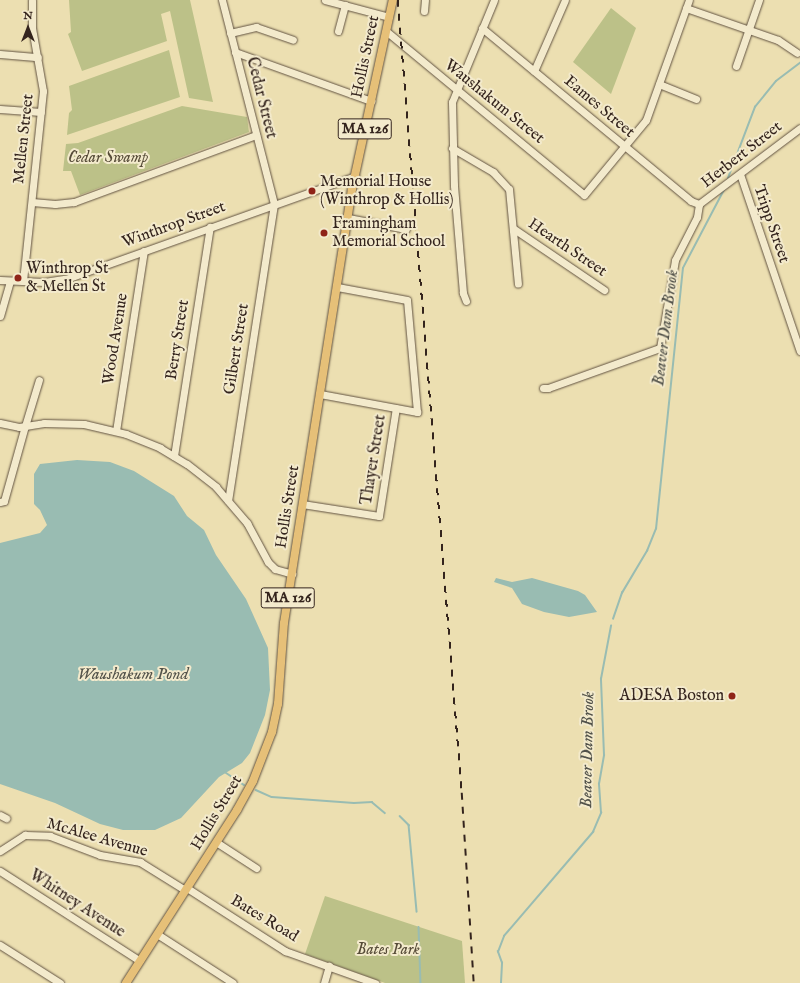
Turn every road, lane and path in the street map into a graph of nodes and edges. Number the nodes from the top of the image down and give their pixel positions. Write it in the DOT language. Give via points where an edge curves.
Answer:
graph roads {
  1 [pos="32,0"];
  2 [pos="222,0"];
  3 [pos="325,0"];
  4 [pos="393,0"];
  5 [pos="425,0"];
  6 [pos="494,0"];
  7 [pos="565,0"];
  8 [pos="689,0"];
  9 [pos="759,0"];
  10 [pos="345,5"];
  11 [pos="686,8"];
  12 [pos="424,11"];
  13 [pos="389,17"];
  14 [pos="482,28"];
  15 [pos="749,29"];
  16 [pos="338,31"];
  17 [pos="386,31"];
  18 [pos="230,33"];
  19 [pos="293,40"];
  20 [pos="235,52"];
  21 [pos="797,53"];
  22 [pos="0,54"];
  23 [pos="38,57"];
  24 [pos="736,66"];
  25 [pos="534,71"];
  26 [pos="659,84"];
  27 [pos="456,90"];
  28 [pos="696,99"];
  29 [pos="371,101"];
  30 [pos="0,109"];
  31 [pos="41,112"];
  32 [pos="800,128"];
  33 [pos="256,135"];
  34 [pos="625,146"];
  35 [pos="452,148"];
  36 [pos="740,174"];
  37 [pos="355,176"];
  38 [pos="32,202"];
  39 [pos="274,204"];
  40 [pos="699,204"];
  41 [pos="348,218"];
  42 [pos="210,227"];
  43 [pos="406,229"];
  44 [pos="514,229"];
  45 [pos="144,251"];
  46 [pos="0,280"];
  47 [pos="10,281"];
  48 [pos="23,282"];
  49 [pos="518,284"];
  50 [pos="337,287"];
  51 [pos="604,290"];
  52 [pos="466,301"];
  53 [pos="0,316"];
  54 [pos="800,351"];
  55 [pos="39,380"];
  56 [pos="543,388"];
  57 [pos="320,394"];
  58 [pos="396,408"];
  59 [pos="0,423"];
  60 [pos="25,426"];
  61 [pos="116,431"];
  62 [pos="174,456"];
  63 [pos="228,500"];
  64 [pos="2,501"];
  65 [pos="302,504"];
  66 [pos="292,574"];
  67 [pos="216,842"];
  68 [pos="0,851"];
  69 [pos="256,868"];
  70 [pos="0,871"];
  71 [pos="186,889"];
  72 [pos="157,934"];
  73 [pos="0,944"];
  74 [pos="140,961"];
  75 [pos="328,966"];
  76 [pos="127,982"];
  77 [pos="60,983"];
  78 [pos="233,983"];
  79 [pos="324,983"];
  80 [pos="375,983"];
  1 -- 23 [label="street, Mellen Street" via="32,28"];
  2 -- 18 [label="street, Cedar Street"];
  3 -- 10 [label="street"];
  4 -- 13 [label="main road, Hollis Street / MA 126"];
  5 -- 12 [label="street"];
  6 -- 14 [label="street"];
  7 -- 25 [label="street"];
  8 -- 11 [label="street"];
  9 -- 15 [label="street"];
  10 -- 13 [label="street"];
  10 -- 16 [label="street"];
  11 -- 15 [label="street"];
  11 -- 26 [label="street"];
  13 -- 17 [label="main road, Hollis Street / MA 126"];
  14 -- 25 [label="street, Eames Street"];
  14 -- 27 [label="street"];
  15 -- 21 [label="street" via="778,40"];
  15 -- 24 [label="street"];
  17 -- 27 [label="street, Waushakum Street"];
  17 -- 29 [label="main road, Hollis Street / MA 126"];
  18 -- 19 [label="street" via="256,27"];
  18 -- 20 [label="street, Cedar Street"];
  20 -- 29 [label="street"];
  20 -- 33 [label="street, Cedar Street"];
  22 -- 23 [label="street"];
  23 -- 31 [label="street, Mellen Street" via="43,84"];
  25 -- 34 [label="street, Eames Street"];
  26 -- 28 [label="street"];
  26 -- 34 [label="street" via="646,120"];
  27 -- 34 [label="street, Waushakum Street" via="584,195"];
  27 -- 35 [label="street" via="452,102"];
  29 -- 37 [label="main road, Hollis Street / MA 126"];
  30 -- 31 [label="street"];
  31 -- 38 [label="street, Mellen Street"];
  32 -- 36 [label="street, Herbert Street"];
  33 -- 38 [label="street" via="74,202"];
  33 -- 39 [label="street, Cedar Street"];
  34 -- 40 [label="street, Eames Street" via="691,201"];
  35 -- 44 [label="street" via="505,182 510,189"];
  35 -- 52 [label="street" via="463,293"];
  36 -- 40 [label="street, Herbert Street"];
  36 -- 54 [label="street, Tripp Street"];
  37 -- 39 [label="street, Winthrop Street"];
  37 -- 41 [label="main road, Hollis Street / MA 126"];
  38 -- 48 [label="street, Mellen Street"];
  39 -- 42 [label="street, Winthrop Street"];
  39 -- 63 [label="street, Gilbert Street"];
  40 -- 56 [label="street" via="697,217 678,251 674,264 660,348"];
  41 -- 43 [label="street"];
  41 -- 50 [label="main road, Hollis Street / MA 126"];
  42 -- 45 [label="street, Winthrop Street"];
  42 -- 62 [label="street, Berry Street"];
  44 -- 49 [label="street"];
  44 -- 51 [label="street, Hearth Street"];
  45 -- 48 [label="street, Winthrop Street" via="69,278"];
  45 -- 61 [label="street, Wood Avenue"];
  46 -- 47 [label="street, Winthrop Street"];
  47 -- 48 [label="street, Winthrop Street"];
  47 -- 53 [label="street"];
  50 -- 57 [label="main road, Hollis Street / MA 126"];
  50 -- 58 [label="street" via="407,300 417,412"];
  55 -- 60 [label="street"];
  57 -- 58 [label="street"];
  57 -- 65 [label="main road, Hollis Street / MA 126"];
  58 -- 65 [label="street, Thayer Street" via="379,516"];
  59 -- 60 [label="street"];
  60 -- 61 [label="street" via="44,422 73,423"];
  60 -- 64 [label="street"];
  61 -- 62 [label="street"];
  62 -- 63 [label="street" via="204,477"];
  63 -- 66 [label="street" via="247,523 268,562 275,569"];
  65 -- 66 [label="main road, Hollis Street / MA 126"];
  66 -- 67 [label="main road, Hollis Street / MA 126" via="283,634 278,704 272,732 254,781"];
  67 -- 69 [label="street"];
  67 -- 71 [label="main road, Hollis Street / MA 126"];
  68 -- 71 [label="street, McAlee Avenue" via="25,835 50,836 100,855 140,862"];
  70 -- 74 [label="street, Whitney Avenue"];
  71 -- 72 [label="main road, Hollis Street / MA 126"];
  71 -- 75 [label="street, Bates Road" via="285,951"];
  72 -- 74 [label="main road, Hollis Street / MA 126"];
  72 -- 78 [label="street"];
  73 -- 77 [label="street"];
  74 -- 76 [label="main road, Hollis Street / MA 126"];
  75 -- 79 [label="street"];
  75 -- 80 [label="street, Bates Road"];
}
